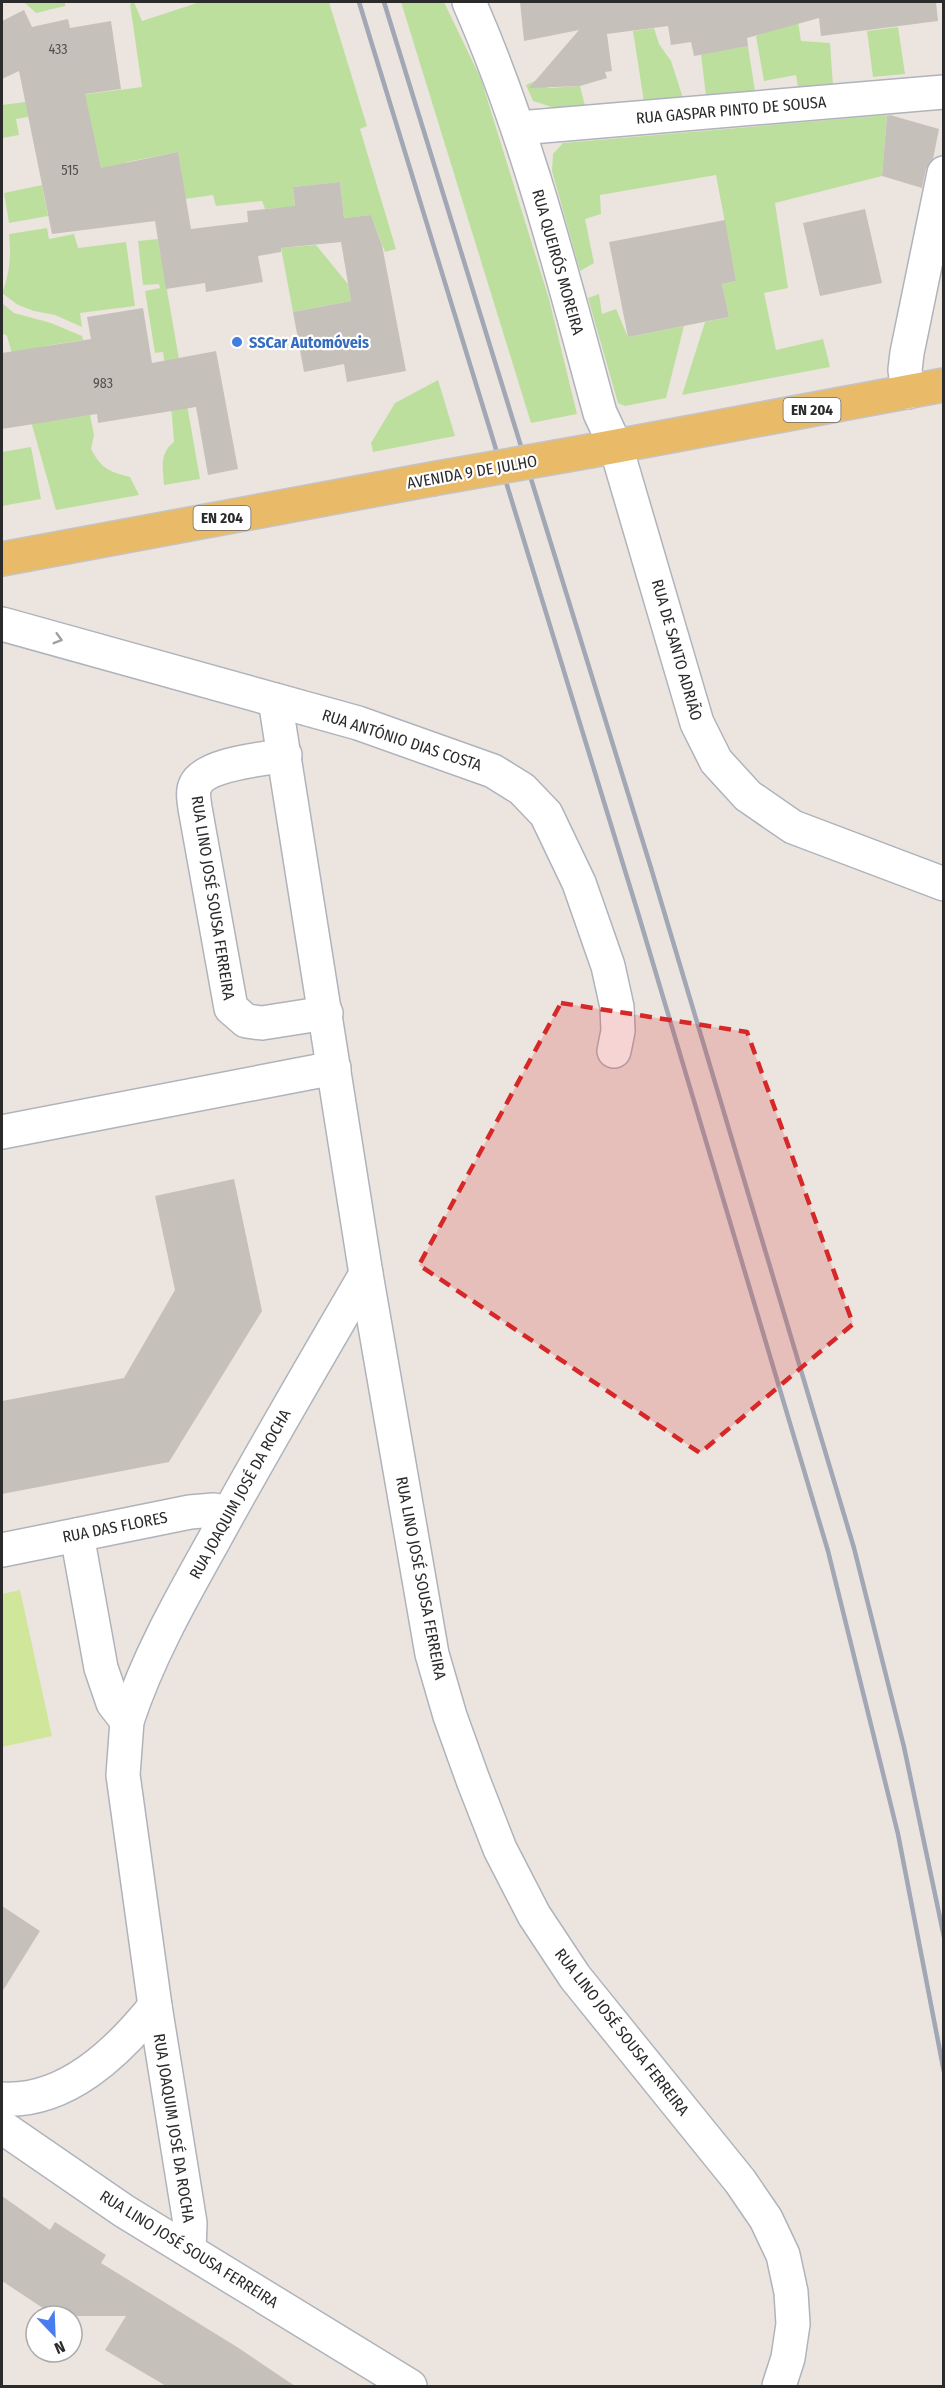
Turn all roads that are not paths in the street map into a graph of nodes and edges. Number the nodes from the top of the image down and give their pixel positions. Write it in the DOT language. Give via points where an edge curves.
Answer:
graph roads {
  1 [pos="470,2"];
  2 [pos="944,92"];
  3 [pos="519,128"];
  4 [pos="944,173"];
  5 [pos="944,385"];
  6 [pos="908,392"];
  7 [pos="603,449"];
  8 [pos="640,525"];
  9 [pos="2,559"];
  10 [pos="2,624"];
  11 [pos="275,700"];
  12 [pos="285,755"];
  13 [pos="944,884"];
  14 [pos="326,1013"];
  15 [pos="614,1052"];
  16 [pos="334,1068"];
  17 [pos="2,1132"];
  18 [pos="366,1274"];
  19 [pos="228,1513"];
  20 [pos="77,1535"];
  21 [pos="2,1550"];
  22 [pos="127,1721"];
  23 [pos="156,2006"];
  24 [pos="2,2099"];
  25 [pos="2,2127"];
  26 [pos="189,2250"];
  27 [pos="410,2386"];
  28 [pos="779,2386"];
  1 -- 3 [label="street, RUA QUEIRÓS MOREIRA"];
  2 -- 3 [label="street, RUA GASPAR PINTO DE SOUSA"];
  3 -- 7 [label="street, RUA QUEIRÓS MOREIRA" via="600,414"];
  4 -- 6 [label="street" via="907,353"];
  5 -- 6 [label="main road, AVENIDA 9 DE JULHO / EN 204"];
  6 -- 7 [label="main road, AVENIDA 9 DE JULHO / EN 204"];
  7 -- 8 [label="street, RUA QUEIRÓS MOREIRA"];
  7 -- 9 [label="main road, AVENIDA 9 DE JULHO / EN 204, bridge"];
  8 -- 13 [label="street, RUA DE SANTO ADRIÃO" via="697,723 716,761 748,796 793,827"];
  10 -- 11 [label="street, RUA ANTÓNIO DIAS COSTA, one-way"];
  11 -- 12 [label="street, RUA LINO JOSÉ SOUSA FERREIRA"];
  11 -- 15 [label="street, RUA ANTÓNIO DIAS COSTA" via="358,723 494,771 522,789 546,814 564,848 608,966 617,1007"];
  12 -- 14 [label="street, RUA LINO JOSÉ SOUSA FERREIRA"];
  12 -- 14 [label="street, RUA LINO JOSÉ SOUSA FERREIRA" via="215,769 196,783 195,808 231,1008 246,1021 262,1023"];
  14 -- 16 [label="street, RUA LINO JOSÉ SOUSA FERREIRA"];
  16 -- 17 [label="street"];
  16 -- 18 [label="street, RUA LINO JOSÉ SOUSA FERREIRA"];
  18 -- 19 [label="street, RUA JOAQUIM JOSÉ DA ROCHA"];
  18 -- 28 [label="street, RUA LINO JOSÉ SOUSA FERREIRA" via="432,1654 473,1780 500,1849 534,1915 575,1977 740,2181 766,2219 783,2255 791,2292 793,2324"];
  19 -- 20 [label="street, RUA DAS FLORES" via="190,1512"];
  19 -- 22 [label="street, RUA JOAQUIM JOSÉ DA ROCHA" via="171,1618 139,1684"];
  20 -- 21 [label="street, RUA DAS FLORES"];
  20 -- 22 [label="street" via="101,1668 113,1703"];
  22 -- 23 [label="street, RUA JOAQUIM JOSÉ DA ROCHA" via="123,1775"];
  23 -- 24 [label="street, RUA JOAQUIM JOSÉ DA ROCHA" via="108,2058 79,2077 44,2093"];
  23 -- 26 [label="street, RUA JOAQUIM JOSÉ DA ROCHA" via="190,2223"];
  25 -- 26 [label="street, RUA LINO JOSÉ SOUSA FERREIRA" via="124,2211"];
  26 -- 27 [label="street, RUA LINO JOSÉ SOUSA FERREIRA"];
}
